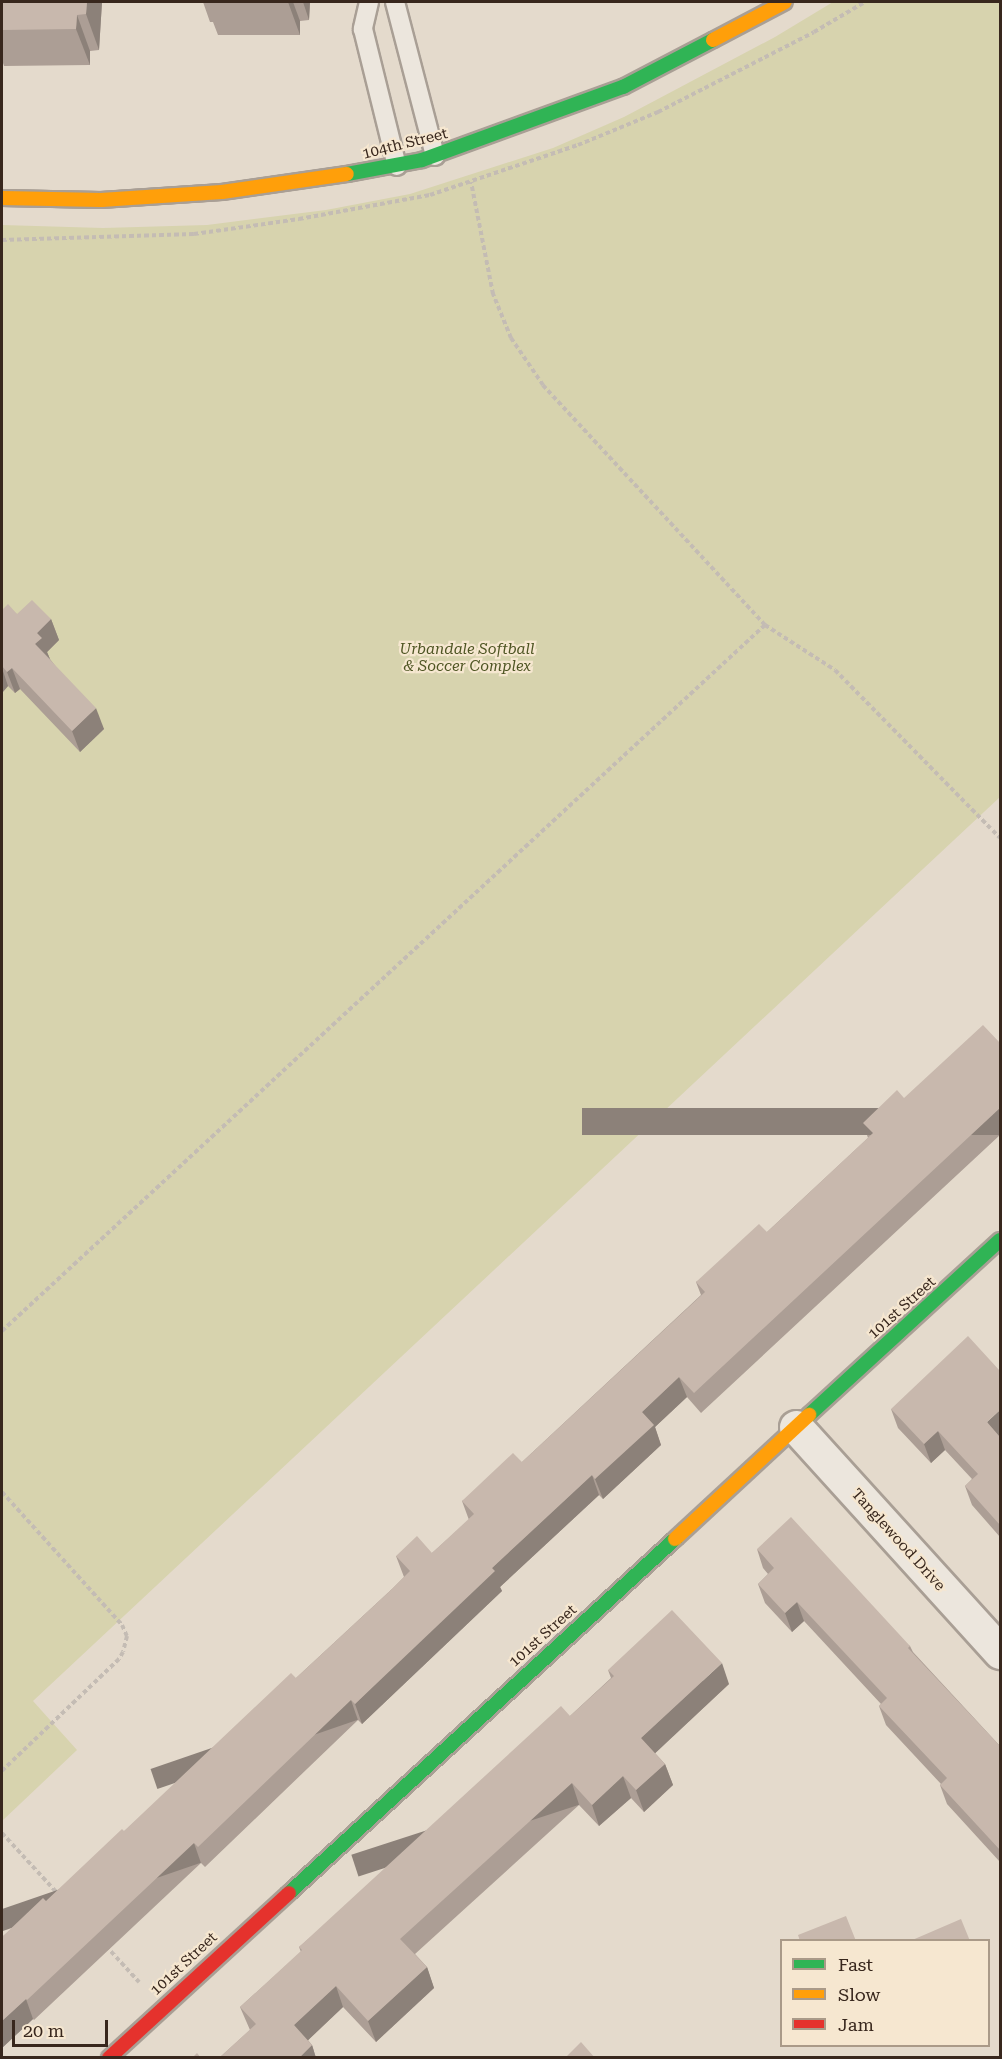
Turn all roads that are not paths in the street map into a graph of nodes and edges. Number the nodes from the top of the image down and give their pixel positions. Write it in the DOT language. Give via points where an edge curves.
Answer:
graph roads {
  1 [pos="369,2"];
  2 [pos="395,2"];
  3 [pos="785,2"];
  4 [pos="435,156"];
  5 [pos="397,166"];
  6 [pos="2,198"];
  7 [pos="1000,1240"];
  8 [pos="796,1427"];
  9 [pos="1000,1652"];
  10 [pos="109,2058"];
  1 -- 5 [label="lane" via="363,29"];
  2 -- 4 [label="lane"];
  3 -- 4 [label="street, 104th Street" via="623,87"];
  4 -- 5 [label="street, 104th Street"];
  5 -- 6 [label="street, 104th Street" via="222,192 101,200"];
  7 -- 8 [label="street, 101st Street"];
  8 -- 9 [label="street, Tanglewood Drive"];
  8 -- 10 [label="street, 101st Street"];
}
